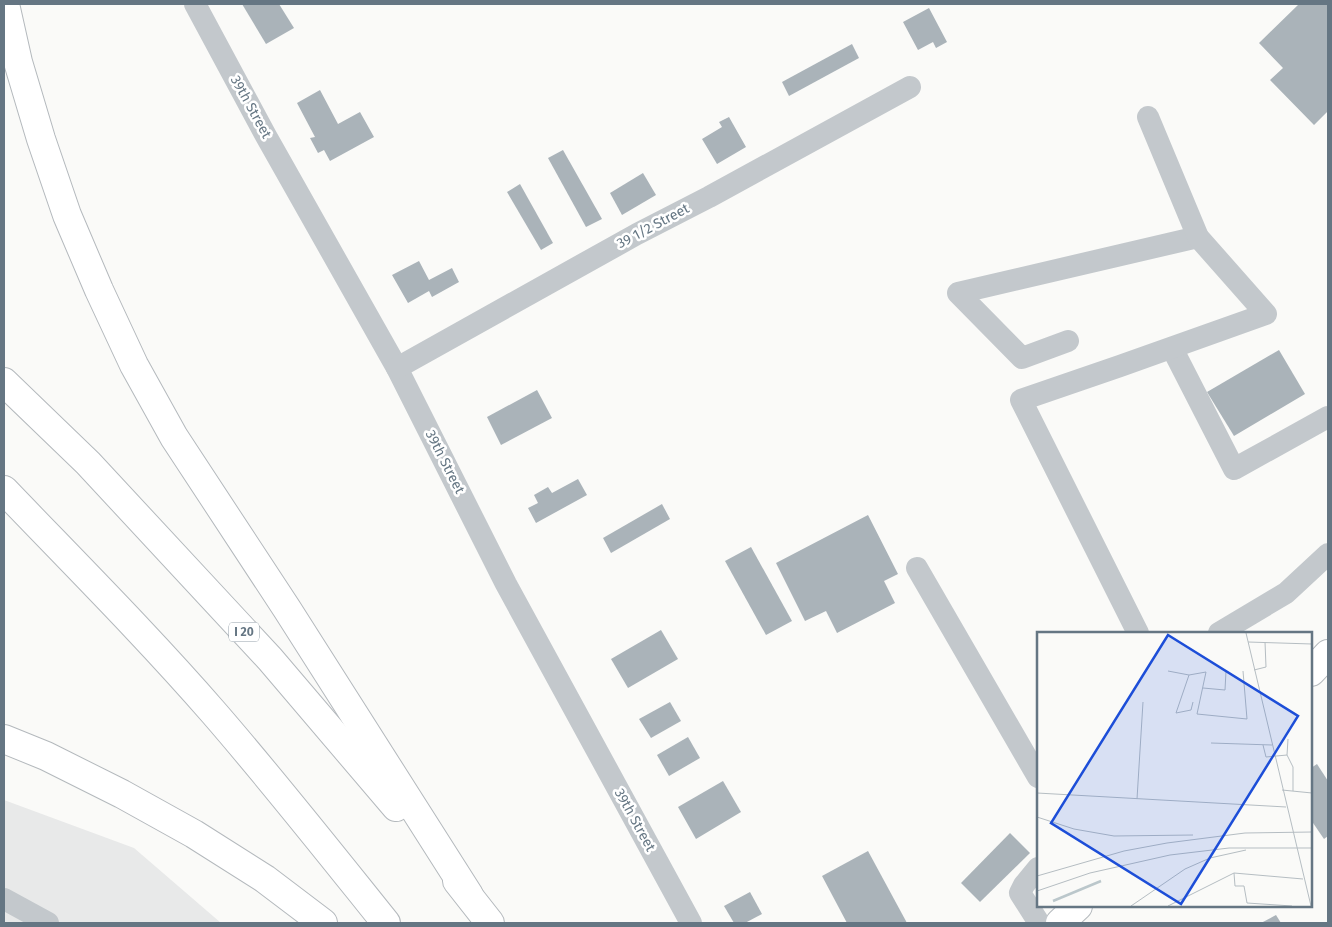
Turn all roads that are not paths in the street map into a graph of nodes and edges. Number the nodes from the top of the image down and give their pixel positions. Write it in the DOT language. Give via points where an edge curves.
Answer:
graph roads {
  1 [pos="4,4"];
  2 [pos="195,4"];
  3 [pos="910,87"];
  4 [pos="1148,117"];
  5 [pos="1198,237"];
  6 [pos="1068,341"];
  7 [pos="1172,348"];
  8 [pos="397,368"];
  9 [pos="4,382"];
  10 [pos="1328,417"];
  11 [pos="4,490"];
  12 [pos="1328,554"];
  13 [pos="916,568"];
  14 [pos="1137,632"];
  15 [pos="1221,632"];
  16 [pos="1328,654"];
  17 [pos="1312,671"];
  18 [pos="4,739"];
  19 [pos="1037,774"];
  20 [pos="1037,869"];
  21 [pos="469,895"];
  22 [pos="4,898"];
  23 [pos="1077,907"];
  24 [pos="48,923"];
  25 [pos="323,923"];
  26 [pos="386,923"];
  27 [pos="490,923"];
  28 [pos="691,923"];
  29 [pos="1039,923"];
  30 [pos="1060,923"];
  1 -- 21 [label="main road" via="41,139 68,215 134,365 174,437"];
  2 -- 8 [label="street, 39th Street"];
  3 -- 8 [label="street, 39 1/2 Street"];
  4 -- 5 [label="street"];
  5 -- 6 [label="street" via="958,292 1022,358"];
  5 -- 7 [label="street" via="1266,314"];
  7 -- 10 [label="street" via="1234,469"];
  7 -- 14 [label="street" via="1020,400"];
  8 -- 28 [label="street, 39th Street" via="506,584"];
  9 -- 21 [label="main road, I 20" via="88,463 270,659"];
  11 -- 26 [label="main road" via="213,713"];
  12 -- 15 [label="street" via="1286,593"];
  13 -- 19 [label="street"];
  16 -- 17 [label="main road"];
  18 -- 25 [label="main road" via="46,756 194,834 266,880"];
  20 -- 29 [label="street" via="1020,893"];
  21 -- 27 [label="main road, I 20"];
  22 -- 24 [label="street"];
  23 -- 30 [label="main road"];
}
